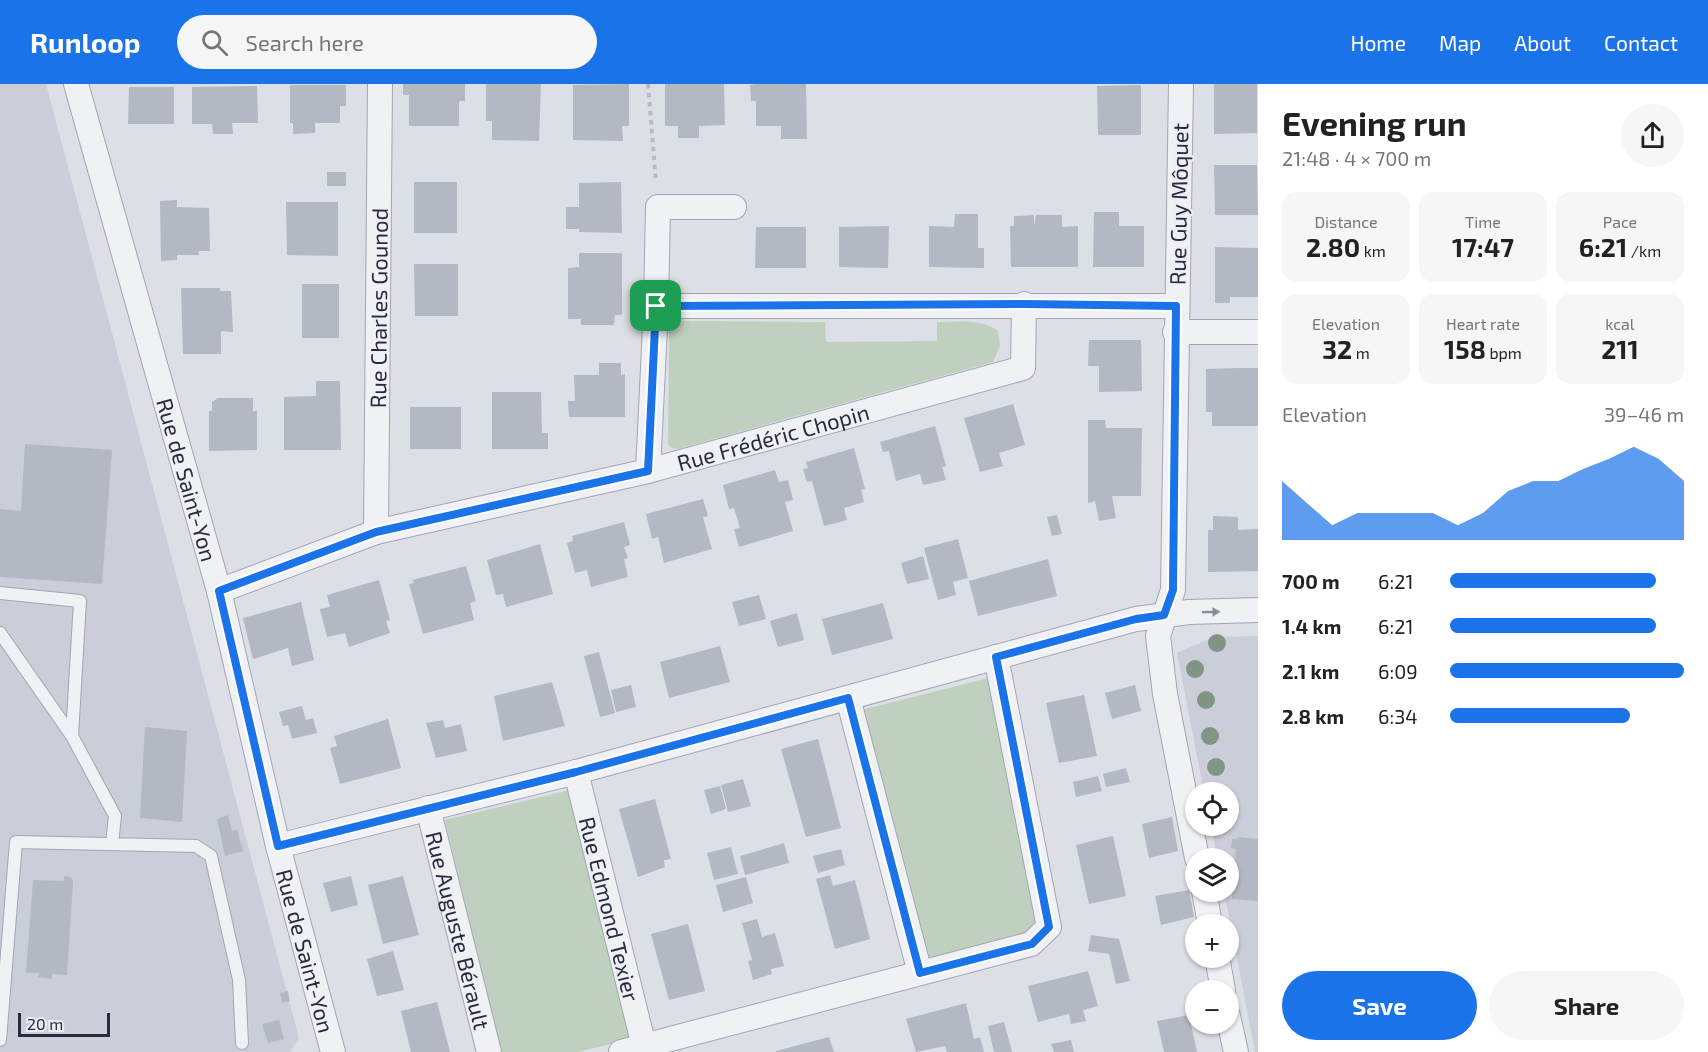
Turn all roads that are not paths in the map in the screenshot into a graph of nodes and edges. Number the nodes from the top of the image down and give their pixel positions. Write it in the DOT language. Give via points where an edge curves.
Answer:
graph roads {
  1 [pos="76,84"];
  2 [pos="380,84"];
  3 [pos="1181,84"];
  4 [pos="734,207"];
  5 [pos="1024,304"];
  6 [pos="656,306"];
  7 [pos="1176,306"];
  8 [pos="1175,332"];
  9 [pos="1258,332"];
  10 [pos="648,471"];
  11 [pos="376,532"];
  12 [pos="219,591"];
  13 [pos="0,593"];
  14 [pos="1258,610"];
  15 [pos="1164,615"];
  16 [pos="0,633"];
  17 [pos="996,657"];
  18 [pos="848,698"];
  19 [pos="72,736"];
  20 [pos="576,772"];
  21 [pos="428,808"];
  22 [pos="112,844"];
  23 [pos="278,846"];
  24 [pos="1195,848"];
  25 [pos="920,973"];
  26 [pos="1232,1034"];
  27 [pos="0,1040"];
  28 [pos="242,1043"];
  29 [pos="633,1049"];
  30 [pos="333,1052"];
  31 [pos="489,1052"];
  32 [pos="1236,1052"];
  1 -- 12 [label="street, Rue de Saint-Yon"];
  2 -- 11 [label="street, Rue Charles Gounod"];
  3 -- 7 [label="street, Rue Guy Môquet"];
  4 -- 6 [label="street" via="658,207"];
  5 -- 6 [label="street"];
  5 -- 7 [label="street"];
  5 -- 10 [label="street, Rue Frédéric Chopin" via="1023,368"];
  6 -- 10 [label="street"];
  7 -- 8 [label="street, Rue Guy Môquet"];
  8 -- 9 [label="street"];
  8 -- 15 [label="street, Rue Guy Môquet" via="1173,590"];
  10 -- 11 [label="street, Rue Frédéric Chopin"];
  11 -- 12 [label="street, Rue Frédéric Chopin"];
  12 -- 23 [label="street, Rue de Saint-Yon"];
  13 -- 19 [label="lane" via="80,601"];
  15 -- 14 [label="street, one-way"];
  15 -- 17 [label="street"];
  15 -- 24 [label="street, Rue Guy Môquet" via="1158,636 1165,694"];
  16 -- 19 [label="lane"];
  17 -- 18 [label="street"];
  17 -- 25 [label="street" via="1049,927 1032,944"];
  18 -- 20 [label="street"];
  18 -- 25 [label="street"];
  19 -- 22 [label="lane" via="115,816"];
  20 -- 21 [label="street"];
  20 -- 29 [label="street, Rue Edmond Texier"];
  21 -- 23 [label="street"];
  21 -- 31 [label="street, Rue Auguste Bérault"];
  22 -- 27 [label="lane" via="16,842"];
  22 -- 28 [label="lane" via="196,846 211,856 239,980"];
  23 -- 30 [label="street, Rue de Saint-Yon"];
  25 -- 29 [label="street"];
  26 -- 32 [label="street"];
}
